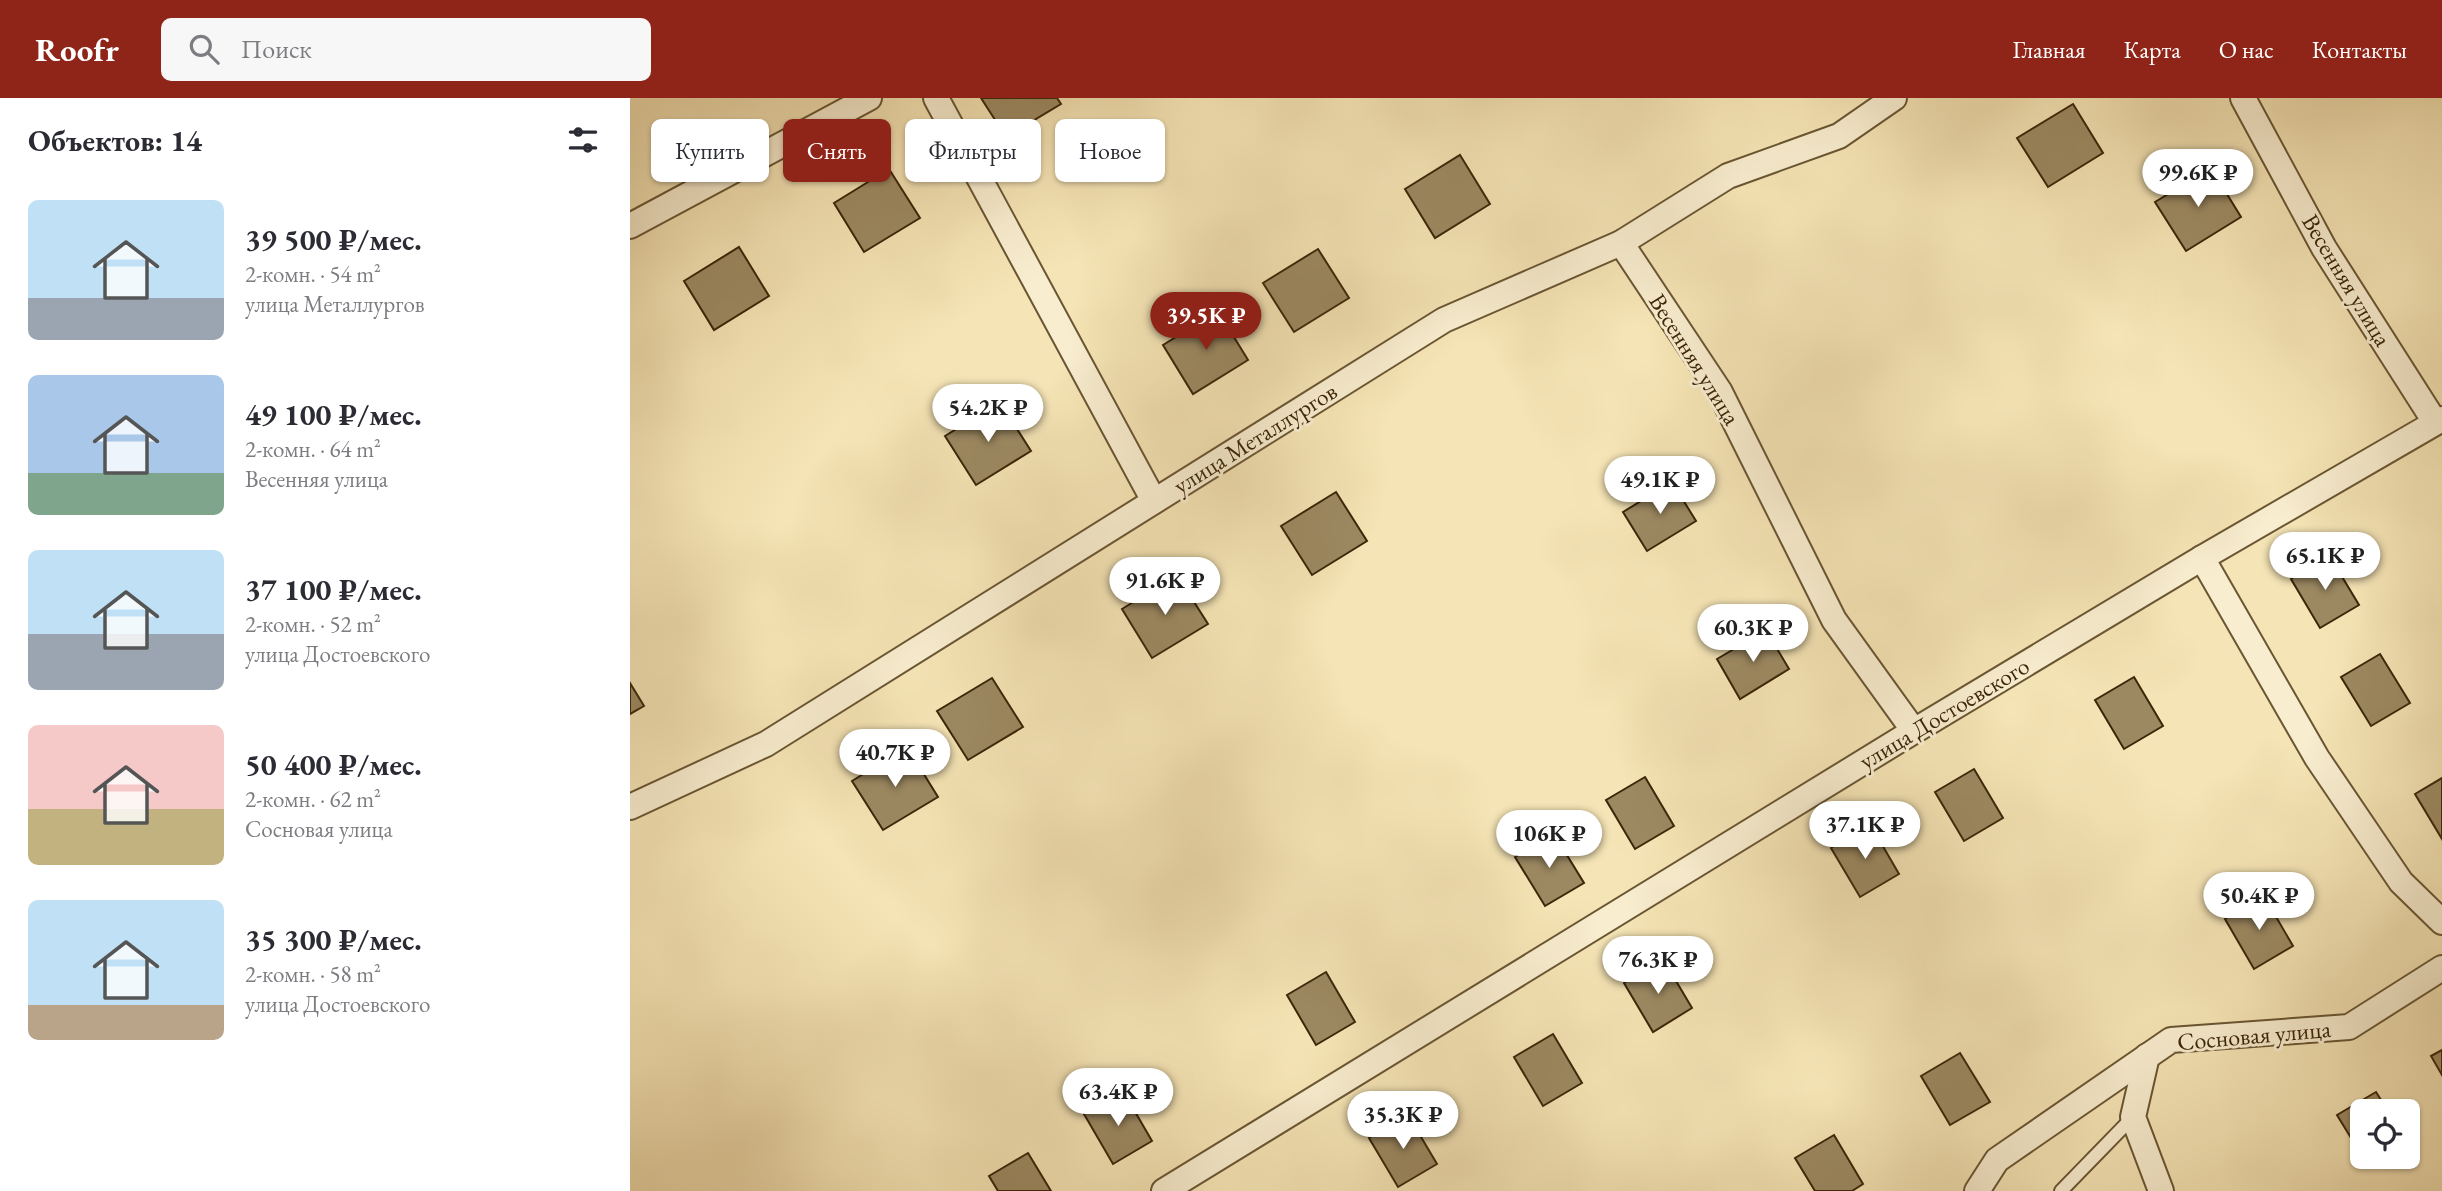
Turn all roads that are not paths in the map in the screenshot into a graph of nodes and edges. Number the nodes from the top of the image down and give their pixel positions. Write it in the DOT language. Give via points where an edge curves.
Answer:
graph roads {
  1 [pos="869,98"];
  2 [pos="936,98"];
  3 [pos="1894,98"];
  4 [pos="2243,98"];
  5 [pos="630,226"];
  6 [pos="1621,243"];
  7 [pos="2439,421"];
  8 [pos="1154,501"];
  9 [pos="2202,558"];
  10 [pos="1914,731"];
  11 [pos="630,807"];
  12 [pos="2442,922"];
  13 [pos="2442,968"];
  14 [pos="2147,1056"];
  15 [pos="2133,1117"];
  16 [pos="1164,1191"];
  17 [pos="1977,1191"];
  18 [pos="2061,1191"];
  19 [pos="2161,1191"];
  1 -- 5 [label="street"];
  2 -- 8 [label="street"];
  3 -- 6 [label="street, улица Металлургов" via="1839,136 1728,176"];
  4 -- 7 [label="street, Весенняя улица" via="2324,247"];
  6 -- 8 [label="street, улица Металлургов" via="1444,320"];
  6 -- 10 [label="street, Весенняя улица" via="1720,392 1834,620"];
  7 -- 9 [label="street, улица Достоевского"];
  8 -- 11 [label="street, улица Металлургов" via="766,744"];
  9 -- 10 [label="street, улица Достоевского"];
  9 -- 12 [label="street" via="2317,758 2401,882"];
  10 -- 16 [label="street, улица Достоевского"];
  13 -- 14 [label="street, Сосновая улица" via="2348,1027 2171,1040"];
  14 -- 15 [label="street"];
  14 -- 17 [label="street, Сосновая улица" via="1997,1160"];
  15 -- 18 [label="lane"];
  15 -- 19 [label="street"];
}
